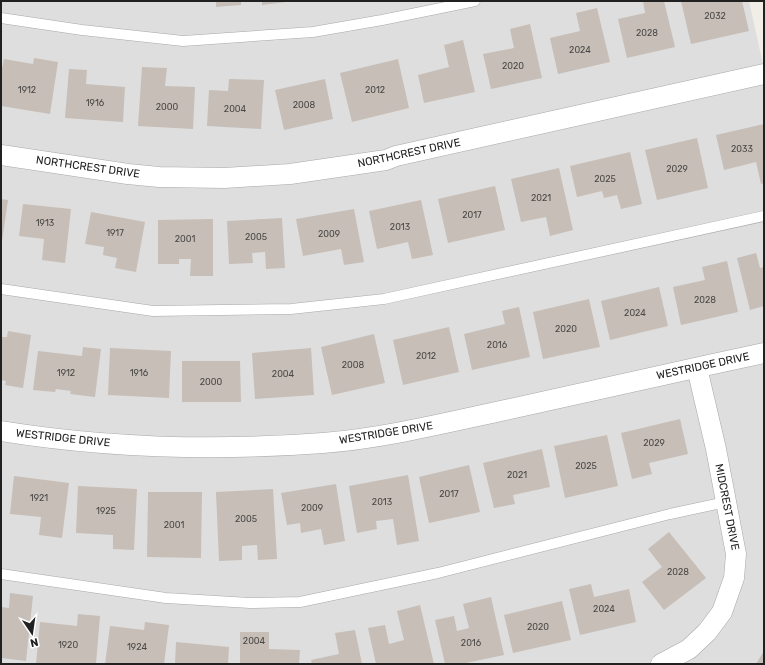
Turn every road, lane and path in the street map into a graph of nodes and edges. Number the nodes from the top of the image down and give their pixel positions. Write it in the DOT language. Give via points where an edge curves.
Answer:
graph roads {
  1 [pos="475,1"];
  2 [pos="1,18"];
  3 [pos="764,74"];
  4 [pos="1,155"];
  5 [pos="764,216"];
  6 [pos="1,289"];
  7 [pos="764,353"];
  8 [pos="697,368"];
  9 [pos="1,431"];
  10 [pos="726,502"];
  11 [pos="1,574"];
  12 [pos="661,664"];
  1 -- 2 [label="lane" via="313,32 183,41"];
  3 -- 4 [label="street, NORTHCREST DRIVE" via="386,160 290,174 224,178 159,177"];
  5 -- 6 [label="lane" via="384,299 291,309 153,310"];
  7 -- 8 [label="street, WESTRIDGE DRIVE"];
  8 -- 9 [label="street, WESTRIDGE DRIVE" via="400,433 324,443 233,447 143,446"];
  8 -- 10 [label="street, MIDCREST DRIVE"];
  10 -- 11 [label="lane" via="438,573 300,602 250,603 166,598"];
  10 -- 12 [label="street, MIDCREST DRIVE" via="736,554 734,578 722,612 707,632 689,649"];
}
